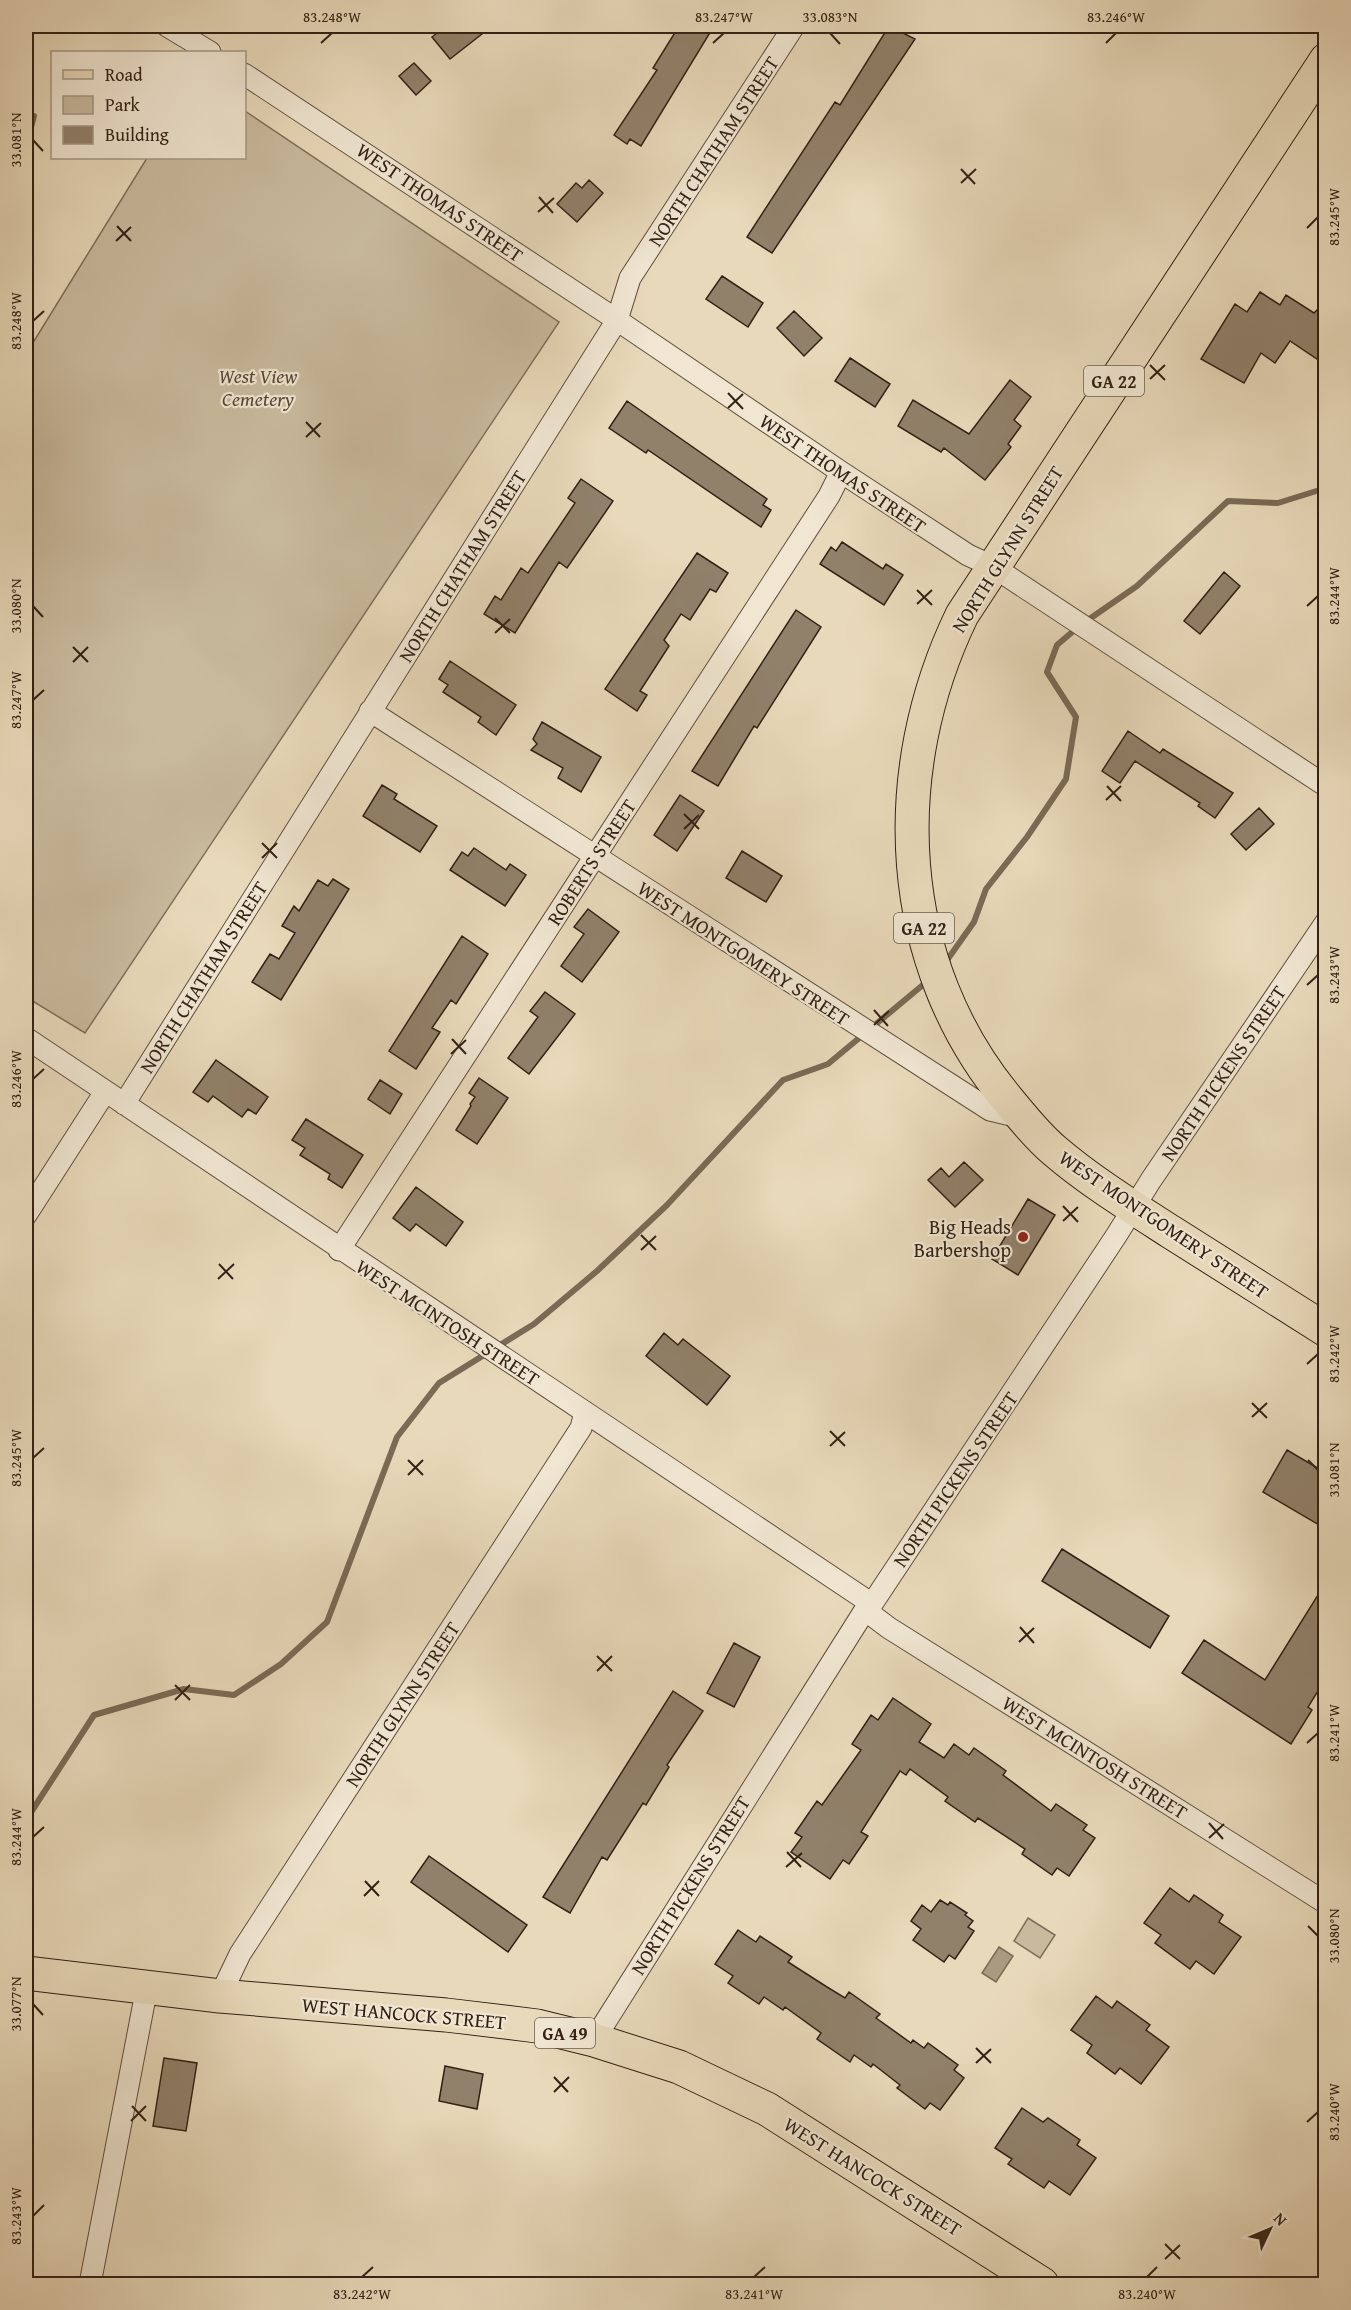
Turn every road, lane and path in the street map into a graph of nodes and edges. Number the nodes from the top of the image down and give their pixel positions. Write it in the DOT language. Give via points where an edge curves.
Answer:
graph roads {
  1 [pos="167,26"];
  2 [pos="794,26"];
  3 [pos="208,51"];
  4 [pos="1326,60"];
  5 [pos="246,75"];
  6 [pos="617,320"];
  7 [pos="841,472"];
  8 [pos="992,566"];
  9 [pos="369,711"];
  10 [pos="1326,786"];
  11 [pos="595,857"];
  12 [pos="1326,922"];
  13 [pos="26,1038"];
  14 [pos="105,1092"];
  15 [pos="124,1104"];
  16 [pos="1023,1118"];
  17 [pos="1134,1208"];
  18 [pos="26,1215"];
  19 [pos="339,1250"];
  20 [pos="1326,1330"];
  21 [pos="585,1412"];
  22 [pos="869,1607"];
  23 [pos="1326,1903"];
  24 [pos="26,1973"];
  25 [pos="147,1987"];
  26 [pos="220,1996"];
  27 [pos="594,2040"];
  28 [pos="90,2284"];
  29 [pos="1042,2284"];
  1 -- 3 [label="street"];
  2 -- 6 [label="street, NORTH CHATHAM STREET" via="630,278"];
  4 -- 8 [label="main road, NORTH GLYNN STREET / GA 22"];
  5 -- 6 [label="street, WEST THOMAS STREET"];
  6 -- 7 [label="street, WEST THOMAS STREET"];
  6 -- 9 [label="street, NORTH CHATHAM STREET"];
  7 -- 8 [label="street, WEST THOMAS STREET" via="968,555"];
  7 -- 11 [label="street, ROBERTS STREET"];
  8 -- 10 [label="street, WEST THOMAS STREET"];
  8 -- 16 [label="main road, NORTH GLYNN STREET / GA 22" via="950,640 925,713 912,789 913,860 927,943 948,1003 987,1072"];
  9 -- 11 [label="street, WEST MONTGOMERY STREET"];
  9 -- 15 [label="street, NORTH CHATHAM STREET"];
  11 -- 16 [label="street, WEST MONTGOMERY STREET" via="990,1110"];
  11 -- 19 [label="street, ROBERTS STREET"];
  12 -- 17 [label="street, NORTH PICKENS STREET"];
  13 -- 14 [label="street, WEST MCINTOSH STREET"];
  14 -- 15 [label="street, WEST MCINTOSH STREET"];
  14 -- 18 [label="street"];
  15 -- 19 [label="street, WEST MCINTOSH STREET"];
  16 -- 17 [label="main road, WEST MONTGOMERY STREET / GA 22" via="1054,1151"];
  17 -- 20 [label="main road, WEST MONTGOMERY STREET / GA 22"];
  17 -- 22 [label="street, NORTH PICKENS STREET"];
  19 -- 21 [label="street, WEST MCINTOSH STREET"];
  21 -- 22 [label="street, WEST MCINTOSH STREET"];
  21 -- 26 [label="street, NORTH GLYNN STREET" via="581,1428 240,1954"];
  22 -- 23 [label="street, WEST MCINTOSH STREET" via="889,1628"];
  22 -- 27 [label="street, NORTH PICKENS STREET"];
  24 -- 25 [label="main road, WEST HANCOCK STREET / GA 49"];
  25 -- 26 [label="main road, WEST HANCOCK STREET / GA 49"];
  25 -- 28 [label="street"];
  26 -- 27 [label="main road, WEST HANCOCK STREET / GA 49" via="446,2015 537,2026"];
  27 -- 29 [label="main road, WEST HANCOCK STREET / GA 49" via="679,2067 767,2109"];
}
